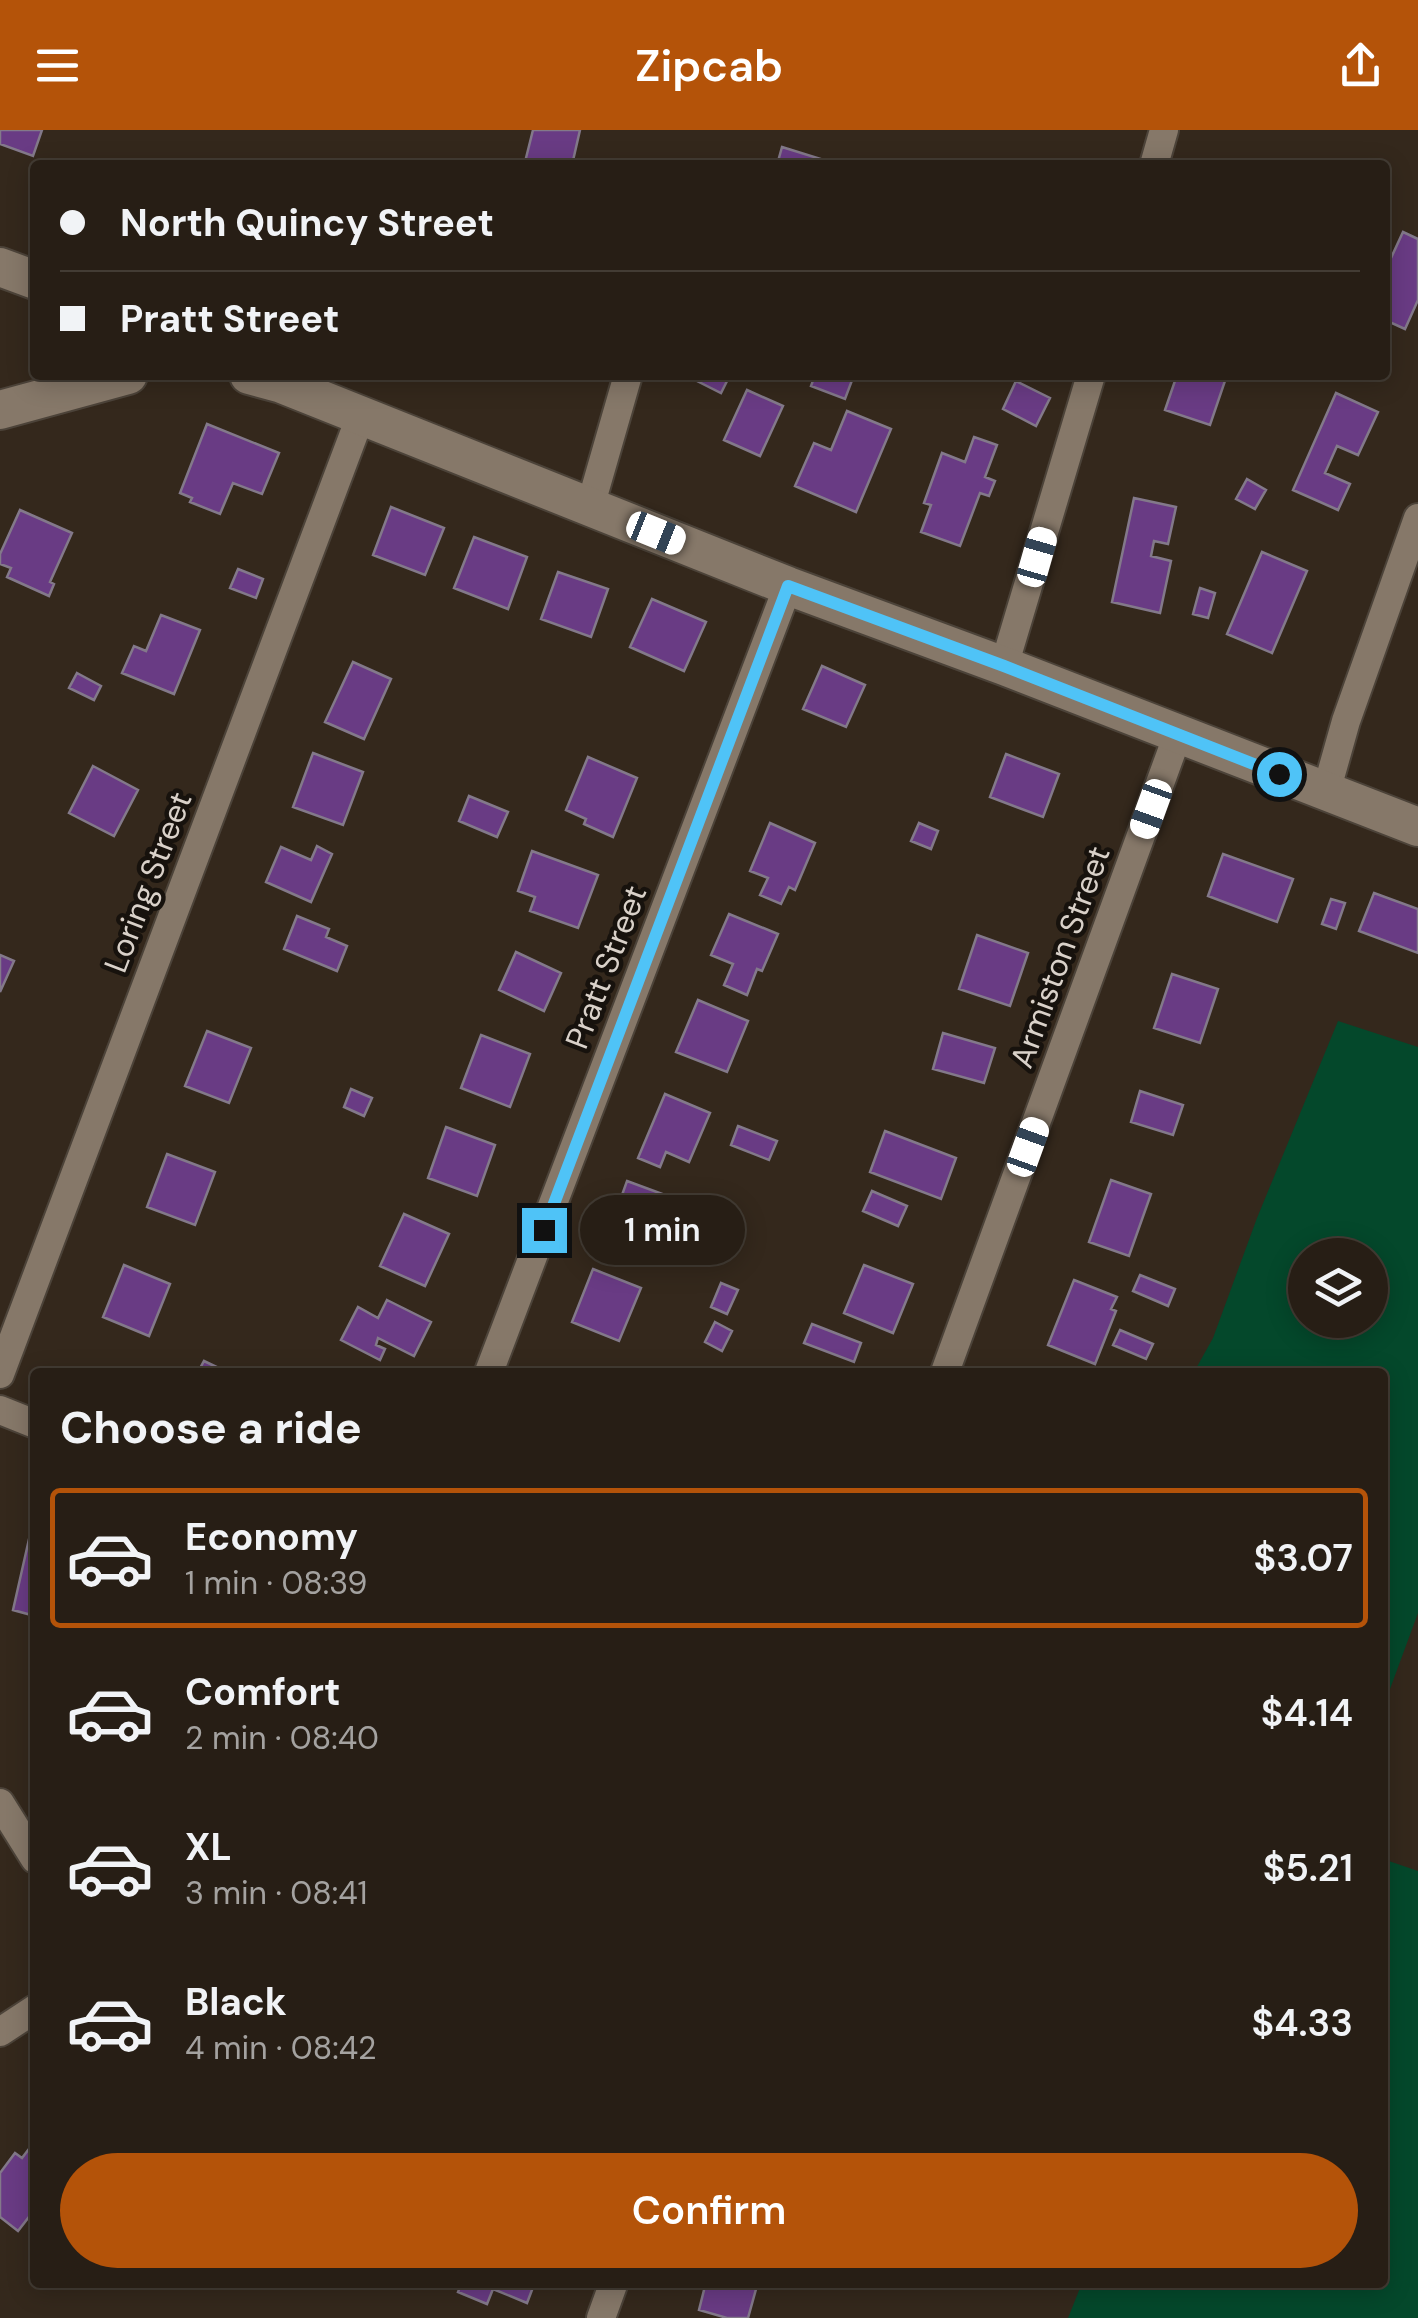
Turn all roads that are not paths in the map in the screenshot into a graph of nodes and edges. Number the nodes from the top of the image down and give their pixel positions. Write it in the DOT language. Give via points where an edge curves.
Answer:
graph roads {
  1 [pos="1164,130"];
  2 [pos="1155,160"];
  3 [pos="0,266"];
  4 [pos="30,278"];
  5 [pos="110,380"];
  6 [pos="267,380"];
  7 [pos="627,380"];
  8 [pos="1090,380"];
  9 [pos="0,410"];
  10 [pos="361,415"];
  11 [pos="590,507"];
  12 [pos="1418,518"];
  13 [pos="788,586"];
  14 [pos="1004,666"];
  15 [pos="1178,734"];
  16 [pos="1326,792"];
  17 [pos="1418,827"];
  18 [pos="491,1368"];
  19 [pos="947,1368"];
  20 [pos="0,1374"];
  21 [pos="0,1410"];
  22 [pos="30,1422"];
  23 [pos="0,1803"];
  24 [pos="30,1851"];
  25 [pos="30,2011"];
  26 [pos="0,2032"];
  27 [pos="612,2288"];
  28 [pos="601,2318"];
  1 -- 2 [label="street"];
  3 -- 4 [label="main road"];
  5 -- 9 [label="main road"];
  6 -- 10 [label="main road"];
  7 -- 11 [label="street"];
  8 -- 14 [label="street"];
  10 -- 11 [label="main road"];
  10 -- 20 [label="street, Loring Street"];
  11 -- 13 [label="main road"];
  12 -- 16 [label="street"];
  13 -- 14 [label="main road"];
  13 -- 18 [label="street, Pratt Street"];
  14 -- 15 [label="main road"];
  15 -- 16 [label="main road"];
  15 -- 19 [label="street, Armiston Street"];
  16 -- 17 [label="main road"];
  21 -- 22 [label="street"];
  23 -- 24 [label="street"];
  25 -- 26 [label="street"];
  27 -- 28 [label="street"];
}
